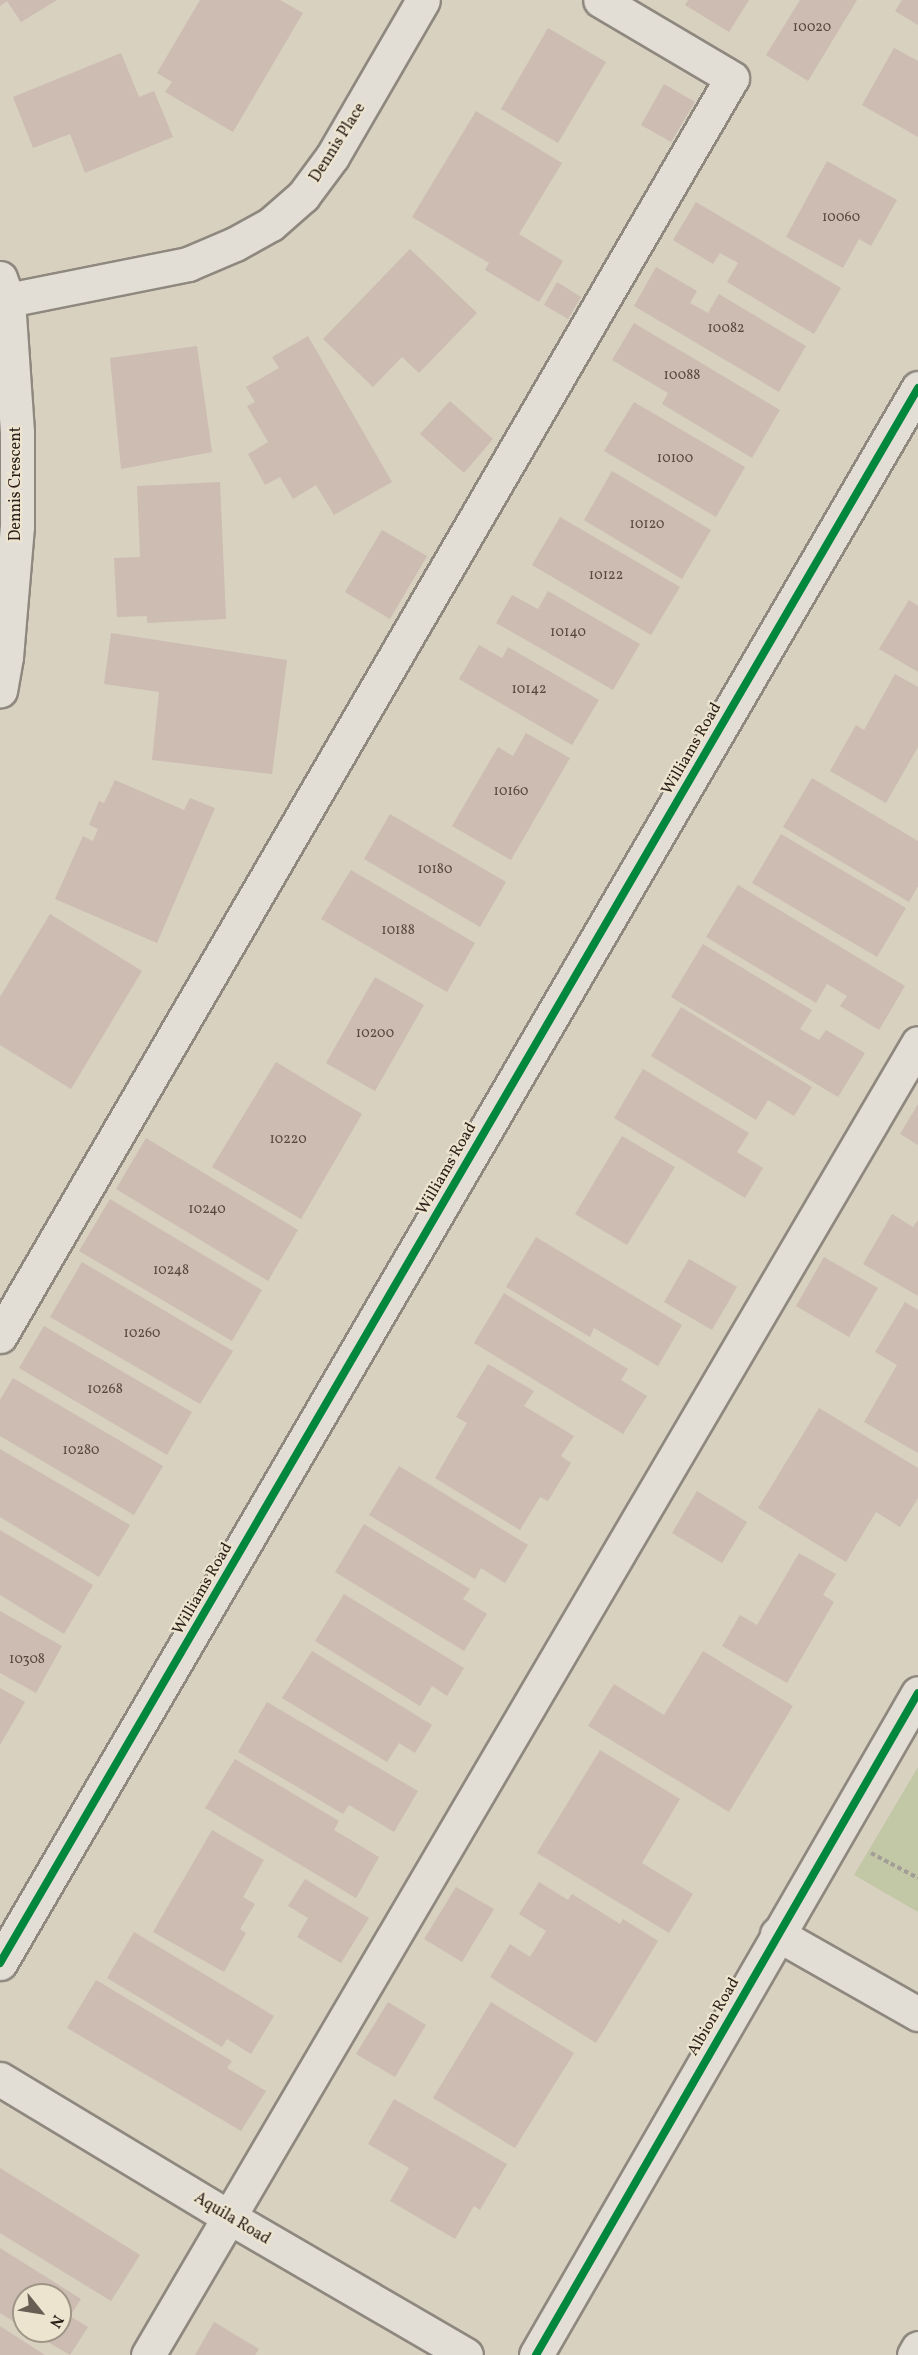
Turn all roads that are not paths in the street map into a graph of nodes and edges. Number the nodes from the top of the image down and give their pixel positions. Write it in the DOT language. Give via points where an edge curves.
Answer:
graph roads {
  1 [pos="423,0"];
  2 [pos="600,0"];
  3 [pos="4,289"];
  4 [pos="918,388"];
  5 [pos="0,690"];
  6 [pos="918,1043"];
  7 [pos="0,1336"];
  8 [pos="918,1693"];
  9 [pos="777,1934"];
  10 [pos="0,1963"];
  11 [pos="918,2014"];
  12 [pos="0,2079"];
  13 [pos="229,2217"];
  14 [pos="918,2348"];
  15 [pos="148,2355"];
  16 [pos="466,2355"];
  17 [pos="536,2355"];
  18 [pos="914,2355"];
  1 -- 3 [label="street, Dennis Place" via="332,157 303,196 271,224 188,264"];
  2 -- 7 [label="street" via="732,78"];
  3 -- 5 [label="street, Dennis Crescent" via="17,433 17,526"];
  4 -- 10 [label="street, Williams Road"];
  6 -- 13 [label="street"];
  8 -- 9 [label="street, Albion Road"];
  9 -- 11 [label="street"];
  9 -- 17 [label="street, Albion Road"];
  12 -- 13 [label="street, Aquila Road"];
  13 -- 15 [label="street"];
  13 -- 16 [label="street, Aquila Road"];
  14 -- 18 [label="street"];
}
